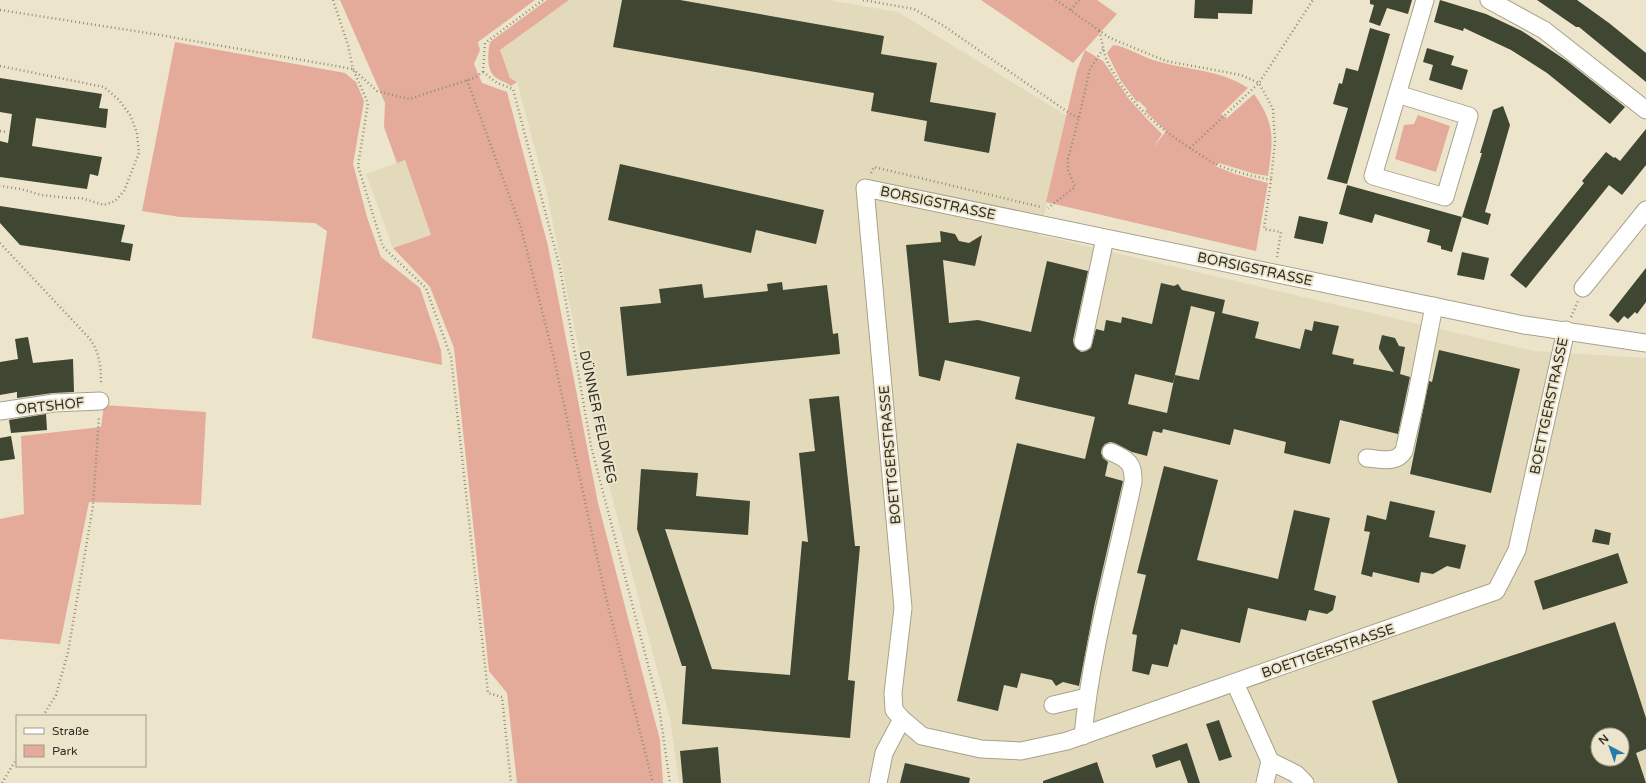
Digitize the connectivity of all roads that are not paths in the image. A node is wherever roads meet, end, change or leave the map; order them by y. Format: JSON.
{"nodes":[{"id":1,"x":1425,"y":0,"type":"edge"},
{"id":2,"x":1489,"y":0,"type":"edge"},
{"id":3,"x":1397,"y":94,"type":"junction"},
{"id":4,"x":1646,"y":110,"type":"edge"},
{"id":5,"x":865,"y":188,"type":"joint"},
{"id":6,"x":1646,"y":210,"type":"edge"},
{"id":7,"x":1105,"y":238,"type":"junction"},
{"id":8,"x":1584,"y":288,"type":"road end"},
{"id":9,"x":1434,"y":306,"type":"junction"},
{"id":10,"x":1566,"y":330,"type":"junction"},
{"id":11,"x":1083,"y":342,"type":"dead end"},
{"id":12,"x":1646,"y":343,"type":"edge"},
{"id":13,"x":100,"y":401,"type":"road end"},
{"id":14,"x":0,"y":411,"type":"edge"},
{"id":15,"x":1111,"y":452,"type":"dead end"},
{"id":16,"x":1367,"y":458,"type":"dead end"},
{"id":17,"x":1235,"y":683,"type":"junction"},
{"id":18,"x":1087,"y":697,"type":"junction"},
{"id":19,"x":1053,"y":705,"type":"dead end"},
{"id":20,"x":902,"y":719,"type":"junction"},
{"id":21,"x":1083,"y":736,"type":"junction"},
{"id":22,"x":1270,"y":761,"type":"junction"},
{"id":23,"x":878,"y":783,"type":"edge"},
{"id":24,"x":1264,"y":783,"type":"edge"},
{"id":25,"x":1305,"y":783,"type":"edge"}],
"edges":[{"from":1,"to":3,"type":"street"},
{"from":2,"to":4,"type":"street"},
{"from":3,"to":3,"type":"street"},
{"from":5,"to":7,"type":"street","name":"BORSIGSTRASSE"},
{"from":5,"to":20,"type":"street","name":"BOETTGERSTRASSE"},
{"from":6,"to":8,"type":"street"},
{"from":7,"to":9,"type":"street","name":"BORSIGSTRASSE"},
{"from":7,"to":11,"type":"street"},
{"from":9,"to":10,"type":"street","name":"BORSIGSTRASSE"},
{"from":9,"to":16,"type":"street"},
{"from":10,"to":12,"type":"street","name":"BORSIGSTRASSE"},
{"from":10,"to":17,"type":"street","name":"BOETTGERSTRASSE"},
{"from":13,"to":14,"type":"street","name":"ORTSHOF"},
{"from":15,"to":18,"type":"street"},
{"from":17,"to":21,"type":"street","name":"BOETTGERSTRASSE"},
{"from":17,"to":22,"type":"street"},
{"from":18,"to":19,"type":"street"},
{"from":18,"to":21,"type":"street"},
{"from":20,"to":21,"type":"street","name":"BOETTGERSTRASSE"},
{"from":20,"to":23,"type":"street"},
{"from":22,"to":24,"type":"street"},
{"from":22,"to":25,"type":"street"}]}
